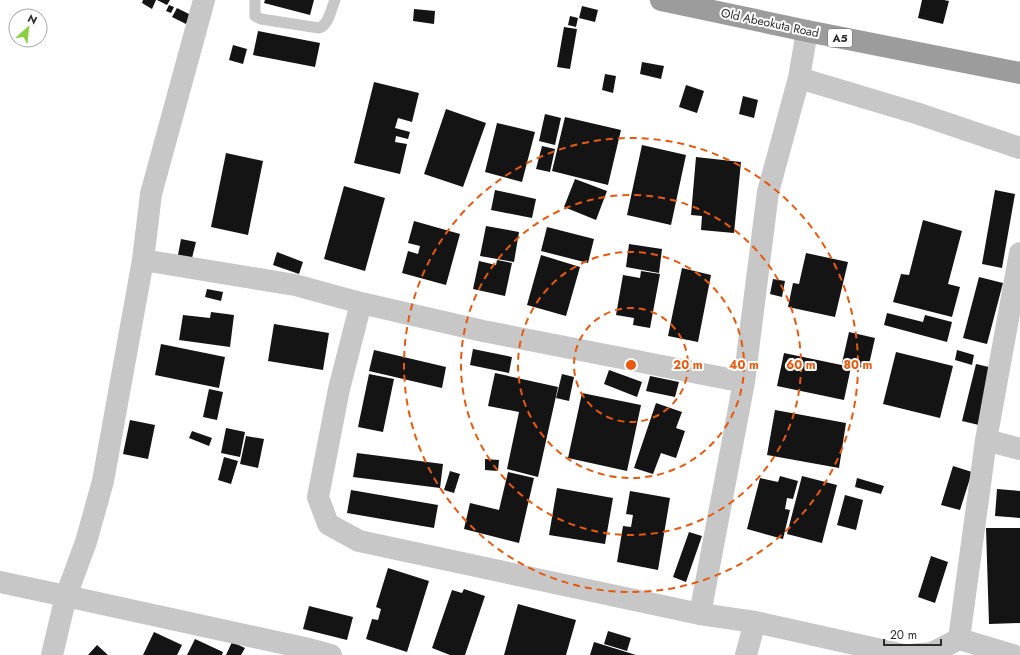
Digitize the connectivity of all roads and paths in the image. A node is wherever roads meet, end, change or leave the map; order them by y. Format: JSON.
{"nodes":[{"id":1,"x":204,"y":0,"type":"edge"},
{"id":2,"x":255,"y":0,"type":"edge"},
{"id":3,"x":335,"y":0,"type":"edge"},
{"id":4,"x":669,"y":1,"type":"edge"},
{"id":5,"x":807,"y":31,"type":"junction"},
{"id":6,"x":1020,"y":73,"type":"edge"},
{"id":7,"x":799,"y":78,"type":"junction"},
{"id":8,"x":1020,"y":148,"type":"edge"},
{"id":9,"x":1020,"y":253,"type":"edge"},
{"id":10,"x":143,"y":260,"type":"junction"},
{"id":11,"x":361,"y":302,"type":"junction"},
{"id":12,"x":744,"y":382,"type":"junction"},
{"id":13,"x":986,"y":440,"type":"junction"},
{"id":14,"x":1020,"y":448,"type":"edge"},
{"id":15,"x":0,"y":582,"type":"edge"},
{"id":16,"x":66,"y":596,"type":"junction"},
{"id":17,"x":700,"y":614,"type":"junction"},
{"id":18,"x":755,"y":622,"type":"junction"},
{"id":19,"x":959,"y":639,"type":"junction"},
{"id":20,"x":52,"y":655,"type":"edge"},
{"id":21,"x":331,"y":655,"type":"edge"},
{"id":22,"x":746,"y":655,"type":"edge"},
{"id":23,"x":904,"y":655,"type":"edge"},
{"id":24,"x":910,"y":655,"type":"edge"},
{"id":25,"x":1013,"y":655,"type":"edge"}],
"edges":[{"from":1,"to":10,"type":"street"},
{"from":2,"to":3,"type":"lane"},
{"from":4,"to":5,"type":"highway","name":"Old Abeokuta Road","number":"A5"},
{"from":5,"to":6,"type":"highway","name":"Old Abeokuta Road","number":"A5"},
{"from":5,"to":7,"type":"street"},
{"from":7,"to":8,"type":"street"},
{"from":7,"to":12,"type":"street"},
{"from":9,"to":13,"type":"street"},
{"from":10,"to":11,"type":"street"},
{"from":10,"to":16,"type":"street"},
{"from":11,"to":12,"type":"street"},
{"from":11,"to":17,"type":"street"},
{"from":12,"to":17,"type":"street"},
{"from":13,"to":14,"type":"street"},
{"from":13,"to":19,"type":"street"},
{"from":15,"to":16,"type":"street"},
{"from":16,"to":20,"type":"street"},
{"from":16,"to":21,"type":"street"},
{"from":17,"to":18,"type":"street"},
{"from":18,"to":22,"type":"street"},
{"from":18,"to":23,"type":"street"},
{"from":19,"to":24,"type":"street"},
{"from":19,"to":25,"type":"street"}]}
